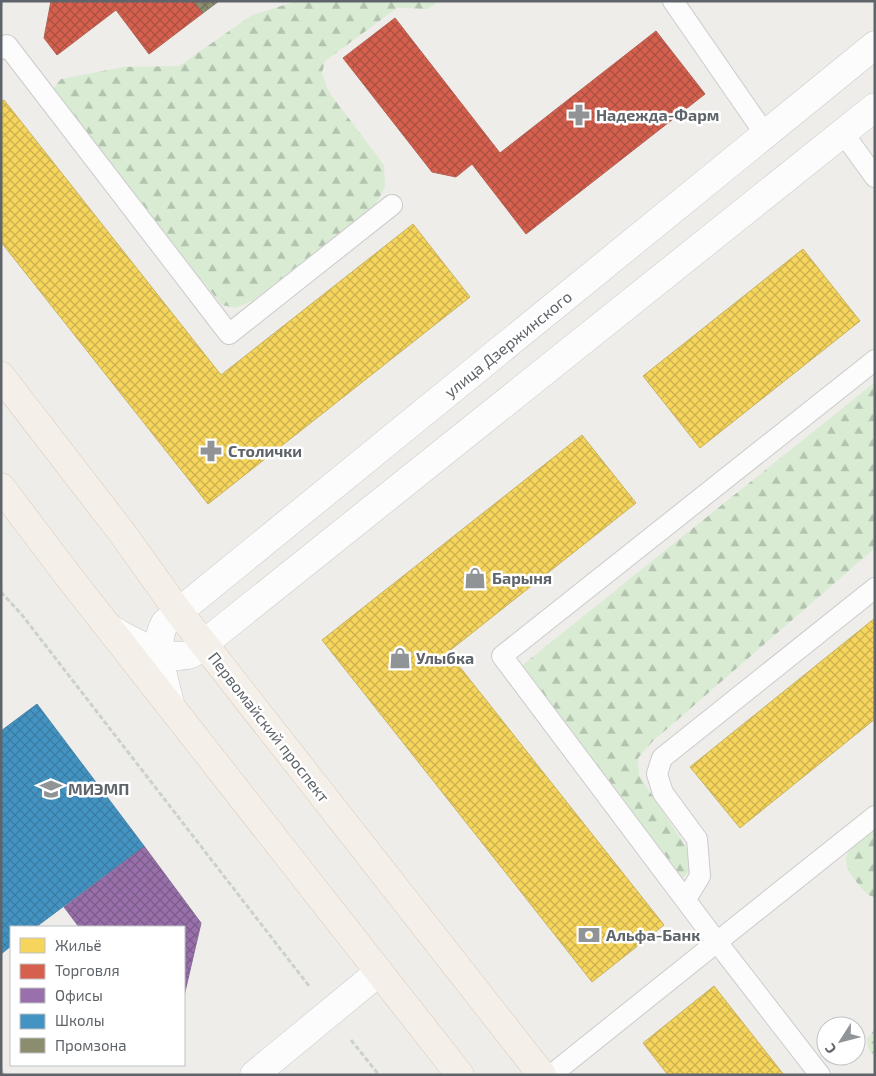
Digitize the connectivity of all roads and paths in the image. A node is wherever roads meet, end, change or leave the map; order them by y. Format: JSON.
{"nodes":[{"id":1,"x":673,"y":1,"type":"edge"},
{"id":2,"x":3,"y":44,"type":"edge"},
{"id":3,"x":875,"y":45,"type":"edge"},
{"id":4,"x":875,"y":107,"type":"edge"},
{"id":5,"x":843,"y":133,"type":"junction"},
{"id":6,"x":765,"y":134,"type":"junction"},
{"id":7,"x":875,"y":177,"type":"edge"},
{"id":8,"x":392,"y":205,"type":"dead end"},
{"id":9,"x":875,"y":360,"type":"edge"},
{"id":10,"x":1,"y":376,"type":"edge"},
{"id":11,"x":1,"y":487,"type":"edge"},
{"id":12,"x":875,"y":588,"type":"edge"},
{"id":13,"x":1,"y":592,"type":"edge"},
{"id":14,"x":178,"y":612,"type":"junction"},
{"id":15,"x":110,"y":629,"type":"junction"},
{"id":16,"x":204,"y":645,"type":"junction"},
{"id":17,"x":160,"y":652,"type":"junction"},
{"id":18,"x":170,"y":703,"type":"junction"},
{"id":19,"x":875,"y":816,"type":"edge"},
{"id":20,"x":686,"y":899,"type":"junction"},
{"id":21,"x":716,"y":942,"type":"junction"},
{"id":22,"x":379,"y":972,"type":"junction"},
{"id":23,"x":330,"y":1014,"type":"junction"},
{"id":24,"x":1,"y":1071,"type":"edge"},
{"id":25,"x":4,"y":1075,"type":"edge"},
{"id":26,"x":254,"y":1075,"type":"edge"},
{"id":27,"x":379,"y":1075,"type":"edge"},
{"id":28,"x":460,"y":1075,"type":"edge"},
{"id":29,"x":542,"y":1075,"type":"edge"},
{"id":30,"x":551,"y":1075,"type":"edge"},
{"id":31,"x":820,"y":1075,"type":"edge"}],
"edges":[{"from":1,"to":6,"type":"lane"},
{"from":2,"to":8,"type":"lane"},
{"from":3,"to":6,"type":"main road","name":"улица Дзержинского"},
{"from":4,"to":5,"type":"main road"},
{"from":5,"to":7,"type":"lane"},
{"from":5,"to":16,"type":"main road"},
{"from":6,"to":14,"type":"main road","name":"улица Дзержинского"},
{"from":9,"to":20,"type":"lane"},
{"from":10,"to":14,"type":"main road","name":"Первомайский проспект"},
{"from":11,"to":15,"type":"main road"},
{"from":12,"to":20,"type":"lane"},
{"from":13,"to":23,"type":"path"},
{"from":14,"to":16,"type":"main road","name":"Первомайский проспект"},
{"from":14,"to":17,"type":"main road","name":"улица Дзержинского"},
{"from":15,"to":17,"type":"main road"},
{"from":15,"to":18,"type":"main road"},
{"from":16,"to":17,"type":"main road"},
{"from":16,"to":29,"type":"main road","name":"Первомайский проспект"},
{"from":17,"to":18,"type":"main road","name":"улица Дзержинского"},
{"from":18,"to":22,"type":"main road"},
{"from":19,"to":21,"type":"lane"},
{"from":20,"to":21,"type":"lane"},
{"from":21,"to":30,"type":"lane"},
{"from":21,"to":31,"type":"lane"},
{"from":22,"to":23,"type":"main road"},
{"from":22,"to":28,"type":"main road"},
{"from":23,"to":26,"type":"main road"},
{"from":23,"to":27,"type":"path"},
{"from":24,"to":25,"type":"path"}]}
